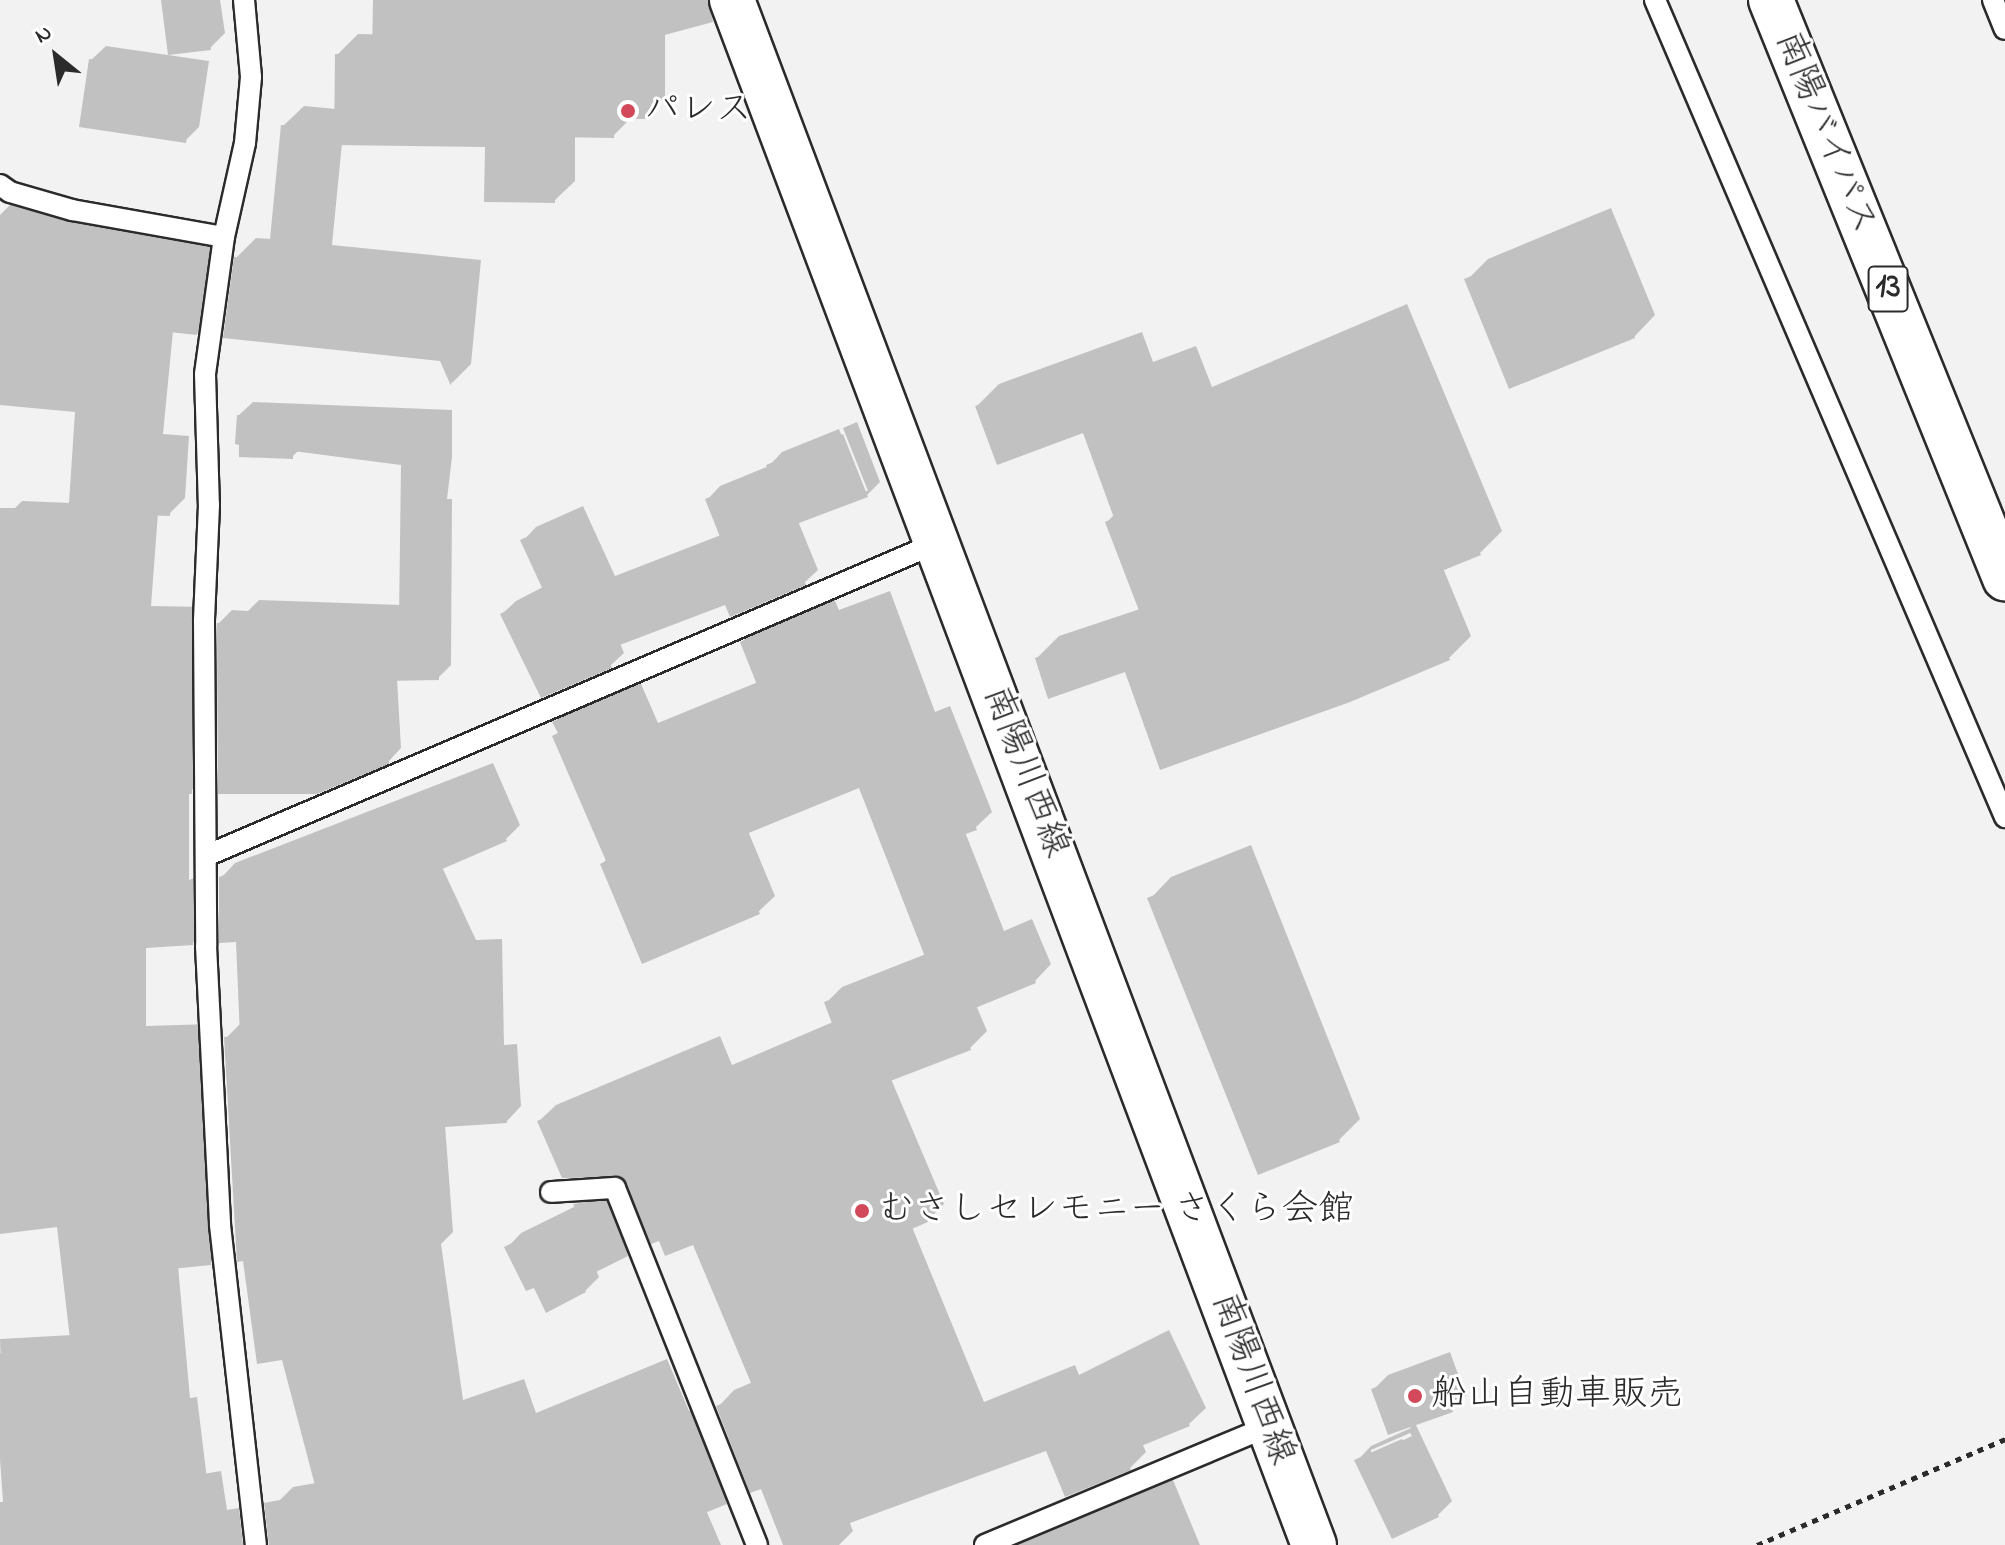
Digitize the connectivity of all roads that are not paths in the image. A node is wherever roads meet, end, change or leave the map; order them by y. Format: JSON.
{"nodes":[{"id":1,"x":244,"y":0,"type":"edge"},
{"id":2,"x":732,"y":0,"type":"edge"},
{"id":3,"x":1655,"y":0,"type":"edge"},
{"id":4,"x":1771,"y":0,"type":"edge"},
{"id":5,"x":1993,"y":0,"type":"edge"},
{"id":6,"x":2005,"y":29,"type":"edge"},
{"id":7,"x":0,"y":185,"type":"edge"},
{"id":8,"x":224,"y":237,"type":"junction"},
{"id":9,"x":939,"y":542,"type":"junction"},
{"id":10,"x":2005,"y":578,"type":"edge"},
{"id":11,"x":2005,"y":817,"type":"edge"},
{"id":12,"x":208,"y":855,"type":"junction"},
{"id":13,"x":551,"y":1192,"type":"dead end"},
{"id":14,"x":1269,"y":1426,"type":"junction"},
{"id":15,"x":256,"y":1545,"type":"edge"},
{"id":16,"x":757,"y":1545,"type":"edge"},
{"id":17,"x":985,"y":1545,"type":"edge"},
{"id":18,"x":1314,"y":1545,"type":"edge"}],
"edges":[{"from":1,"to":8,"type":"lane"},
{"from":2,"to":9,"type":"main road","name":"南陽川西線"},
{"from":3,"to":11,"type":"lane"},
{"from":4,"to":10,"type":"main road","name":"南陽バイパス","number":"13"},
{"from":5,"to":6,"type":"lane"},
{"from":7,"to":8,"type":"lane"},
{"from":8,"to":12,"type":"lane"},
{"from":9,"to":12,"type":"lane"},
{"from":9,"to":14,"type":"main road","name":"南陽川西線"},
{"from":12,"to":15,"type":"lane"},
{"from":13,"to":16,"type":"lane"},
{"from":14,"to":17,"type":"lane"},
{"from":14,"to":18,"type":"main road","name":"南陽川西線"}]}
